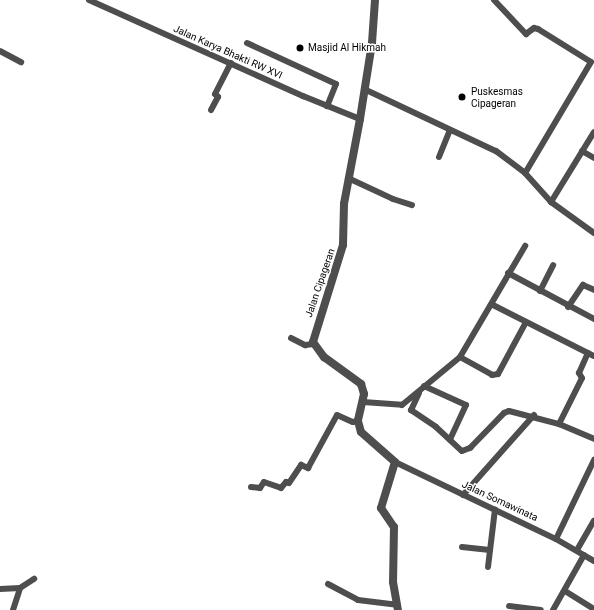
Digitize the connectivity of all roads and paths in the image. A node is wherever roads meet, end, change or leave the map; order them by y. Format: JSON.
{"nodes":[{"id":1,"x":89,"y":0,"type":"edge"},
{"id":2,"x":375,"y":0,"type":"edge"},
{"id":3,"x":494,"y":0,"type":"edge"},
{"id":4,"x":247,"y":43,"type":"dead end"},
{"id":5,"x":0,"y":51,"type":"edge"},
{"id":6,"x":21,"y":62,"type":"dead end"},
{"id":7,"x":231,"y":63,"type":"junction"},
{"id":8,"x":364,"y":89,"type":"junction"},
{"id":9,"x":327,"y":106,"type":"junction"},
{"id":10,"x":211,"y":110,"type":"dead end"},
{"id":11,"x":360,"y":119,"type":"junction"},
{"id":12,"x":450,"y":130,"type":"junction"},
{"id":13,"x":594,"y":132,"type":"edge"},
{"id":14,"x":582,"y":151,"type":"junction"},
{"id":15,"x":439,"y":157,"type":"dead end"},
{"id":16,"x":594,"y":158,"type":"edge"},
{"id":17,"x":525,"y":173,"type":"junction"},
{"id":18,"x":348,"y":178,"type":"junction"},
{"id":19,"x":551,"y":202,"type":"junction"},
{"id":20,"x":412,"y":205,"type":"dead end"},
{"id":21,"x":594,"y":233,"type":"edge"},
{"id":22,"x":525,"y":246,"type":"dead end"},
{"id":23,"x":553,"y":266,"type":"dead end"},
{"id":24,"x":508,"y":273,"type":"junction"},
{"id":25,"x":594,"y":290,"type":"edge"},
{"id":26,"x":540,"y":291,"type":"junction"},
{"id":27,"x":493,"y":304,"type":"junction"},
{"id":28,"x":568,"y":307,"type":"junction"},
{"id":29,"x":594,"y":320,"type":"edge"},
{"id":30,"x":526,"y":322,"type":"junction"},
{"id":31,"x":291,"y":338,"type":"dead end"},
{"id":32,"x":314,"y":344,"type":"junction"},
{"id":33,"x":588,"y":353,"type":"junction"},
{"id":34,"x":594,"y":356,"type":"edge"},
{"id":35,"x":460,"y":357,"type":"junction"},
{"id":36,"x":422,"y":388,"type":"junction"},
{"id":37,"x":363,"y":402,"type":"junction"},
{"id":38,"x":534,"y":415,"type":"junction"},
{"id":39,"x":358,"y":421,"type":"junction"},
{"id":40,"x":559,"y":424,"type":"junction"},
{"id":41,"x":594,"y":439,"type":"edge"},
{"id":42,"x":450,"y":440,"type":"junction"},
{"id":43,"x":594,"y":460,"type":"edge"},
{"id":44,"x":395,"y":462,"type":"junction"},
{"id":45,"x":251,"y":487,"type":"dead end"},
{"id":46,"x":463,"y":495,"type":"junction"},
{"id":47,"x":495,"y":509,"type":"junction"},
{"id":48,"x":594,"y":521,"type":"edge"},
{"id":49,"x":556,"y":539,"type":"junction"},
{"id":50,"x":462,"y":547,"type":"dead end"},
{"id":51,"x":490,"y":550,"type":"junction"},
{"id":52,"x":577,"y":550,"type":"junction"},
{"id":53,"x":584,"y":555,"type":"junction"},
{"id":54,"x":594,"y":561,"type":"edge"},
{"id":55,"x":488,"y":567,"type":"dead end"},
{"id":56,"x":34,"y":579,"type":"dead end"},
{"id":57,"x":328,"y":584,"type":"dead end"},
{"id":58,"x":20,"y":588,"type":"junction"},
{"id":59,"x":0,"y":589,"type":"edge"},
{"id":60,"x":565,"y":591,"type":"junction"},
{"id":61,"x":509,"y":606,"type":"dead end"},
{"id":62,"x":397,"y":608,"type":"edge"},
{"id":63,"x":594,"y":609,"type":"edge"},
{"id":64,"x":13,"y":610,"type":"edge"},
{"id":65,"x":541,"y":610,"type":"edge"},
{"id":66,"x":553,"y":610,"type":"edge"}],
"edges":[{"from":1,"to":7,"type":"street","name":"Jalan Karya Bhakti RW XVI"},
{"from":2,"to":8,"type":"street","name":"Jalan Cipageran"},
{"from":3,"to":17,"type":"street"},
{"from":4,"to":9,"type":"street"},
{"from":5,"to":6,"type":"street"},
{"from":7,"to":9,"type":"street","name":"Jalan Karya Bhakti RW XVI"},
{"from":7,"to":10,"type":"street"},
{"from":8,"to":11,"type":"street","name":"Jalan Cipageran"},
{"from":8,"to":12,"type":"street"},
{"from":9,"to":11,"type":"street","name":"Jalan Karya Bhakti RW XVI"},
{"from":11,"to":18,"type":"street","name":"Jalan Cipageran"},
{"from":12,"to":15,"type":"street"},
{"from":12,"to":17,"type":"street"},
{"from":13,"to":14,"type":"street"},
{"from":14,"to":16,"type":"street"},
{"from":14,"to":19,"type":"street"},
{"from":17,"to":19,"type":"street"},
{"from":18,"to":20,"type":"street"},
{"from":18,"to":32,"type":"street","name":"Jalan Cipageran"},
{"from":19,"to":21,"type":"street"},
{"from":22,"to":24,"type":"street"},
{"from":23,"to":26,"type":"street"},
{"from":24,"to":26,"type":"street"},
{"from":24,"to":27,"type":"street"},
{"from":25,"to":28,"type":"street"},
{"from":26,"to":28,"type":"street"},
{"from":27,"to":30,"type":"street"},
{"from":27,"to":35,"type":"street"},
{"from":28,"to":29,"type":"street"},
{"from":30,"to":33,"type":"street"},
{"from":30,"to":35,"type":"street"},
{"from":31,"to":32,"type":"street"},
{"from":32,"to":37,"type":"street"},
{"from":33,"to":34,"type":"street"},
{"from":33,"to":40,"type":"street"},
{"from":35,"to":36,"type":"street"},
{"from":36,"to":37,"type":"street"},
{"from":36,"to":42,"type":"street"},
{"from":36,"to":42,"type":"street"},
{"from":37,"to":39,"type":"street"},
{"from":38,"to":40,"type":"street"},
{"from":38,"to":42,"type":"street"},
{"from":38,"to":46,"type":"street"},
{"from":39,"to":44,"type":"street"},
{"from":39,"to":45,"type":"street"},
{"from":40,"to":41,"type":"street"},
{"from":43,"to":49,"type":"street"},
{"from":44,"to":46,"type":"street","name":"Jalan Somawinata"},
{"from":44,"to":62,"type":"street"},
{"from":46,"to":47,"type":"street","name":"Jalan Somawinata"},
{"from":47,"to":49,"type":"street","name":"Jalan Somawinata"},
{"from":47,"to":51,"type":"street"},
{"from":48,"to":52,"type":"street"},
{"from":49,"to":52,"type":"street","name":"Jalan Somawinata"},
{"from":50,"to":51,"type":"street"},
{"from":51,"to":55,"type":"street"},
{"from":52,"to":53,"type":"street","name":"Jalan Somawinata"},
{"from":53,"to":54,"type":"street","name":"Jalan Somawinata"},
{"from":53,"to":60,"type":"street"},
{"from":56,"to":58,"type":"street"},
{"from":57,"to":62,"type":"street"},
{"from":58,"to":59,"type":"street"},
{"from":58,"to":64,"type":"street"},
{"from":60,"to":63,"type":"street"},
{"from":60,"to":66,"type":"street"},
{"from":61,"to":65,"type":"street"}]}
